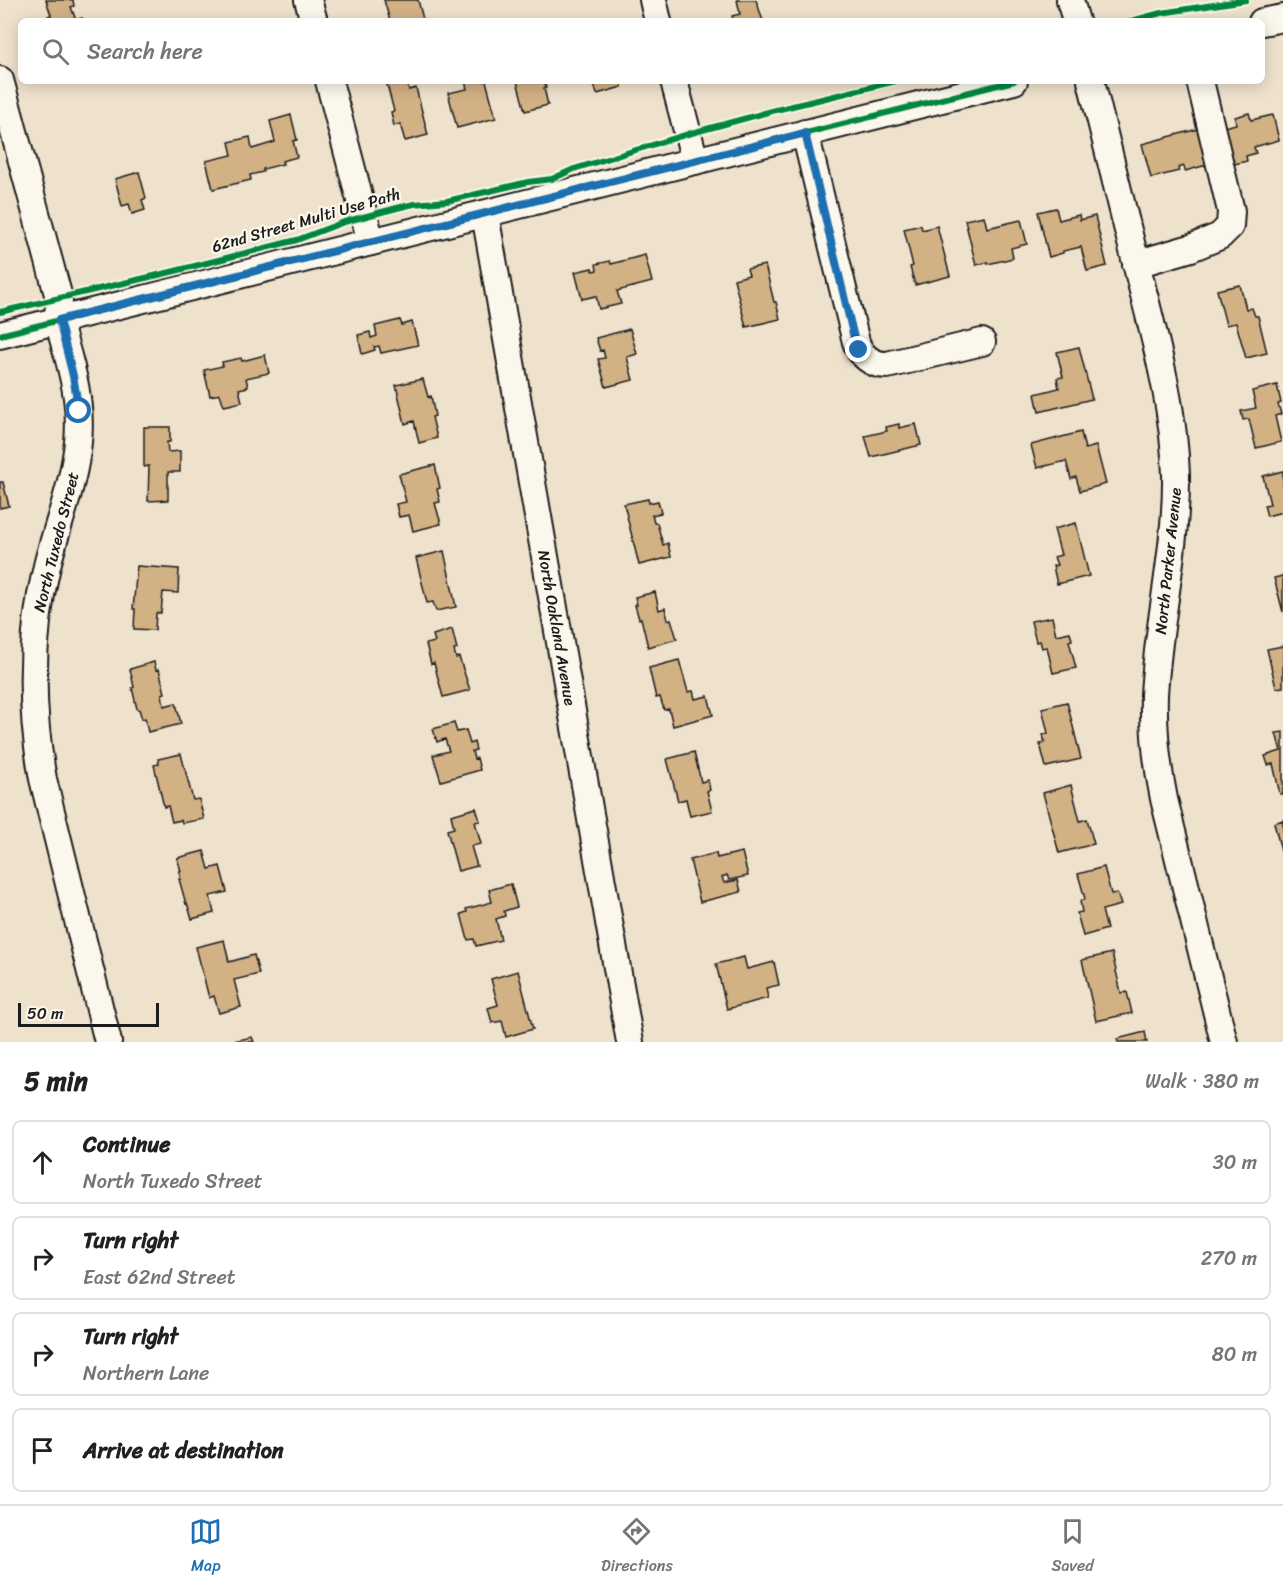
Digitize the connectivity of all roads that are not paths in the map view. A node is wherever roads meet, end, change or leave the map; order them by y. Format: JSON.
{"nodes":[{"id":1,"x":308,"y":0,"type":"edge"},
{"id":2,"x":653,"y":0,"type":"edge"},
{"id":3,"x":1070,"y":0,"type":"edge"},
{"id":4,"x":313,"y":18,"type":"edge"},
{"id":5,"x":657,"y":18,"type":"edge"},
{"id":6,"x":1075,"y":18,"type":"edge"},
{"id":7,"x":1283,"y":18,"type":"edge"},
{"id":8,"x":1265,"y":21,"type":"edge"},
{"id":9,"x":0,"y":80,"type":"edge"},
{"id":10,"x":331,"y":84,"type":"edge"},
{"id":11,"x":675,"y":84,"type":"edge"},
{"id":12,"x":1002,"y":84,"type":"edge"},
{"id":13,"x":1092,"y":84,"type":"edge"},
{"id":14,"x":1201,"y":84,"type":"edge"},
{"id":15,"x":805,"y":133,"type":"junction"},
{"id":16,"x":695,"y":161,"type":"junction"},
{"id":17,"x":485,"y":214,"type":"junction"},
{"id":18,"x":372,"y":242,"type":"junction"},
{"id":19,"x":1136,"y":264,"type":"junction"},
{"id":20,"x":59,"y":320,"type":"junction"},
{"id":21,"x":0,"y":334,"type":"edge"},
{"id":22,"x":982,"y":342,"type":"dead end"},
{"id":23,"x":108,"y":1042,"type":"edge"},
{"id":24,"x":630,"y":1042,"type":"edge"},
{"id":25,"x":1224,"y":1042,"type":"edge"}],
"edges":[{"from":1,"to":4,"type":"street"},
{"from":2,"to":5,"type":"street"},
{"from":3,"to":6,"type":"street"},
{"from":7,"to":8,"type":"street"},
{"from":9,"to":20,"type":"street","name":"North Tuxedo Street"},
{"from":10,"to":18,"type":"street"},
{"from":11,"to":16,"type":"street"},
{"from":12,"to":15,"type":"street"},
{"from":13,"to":19,"type":"street","name":"North Parker Avenue"},
{"from":14,"to":19,"type":"street"},
{"from":15,"to":16,"type":"street"},
{"from":15,"to":22,"type":"street"},
{"from":16,"to":17,"type":"street"},
{"from":17,"to":18,"type":"street"},
{"from":17,"to":24,"type":"street","name":"North Oakland Avenue"},
{"from":18,"to":20,"type":"street"},
{"from":19,"to":25,"type":"street","name":"North Parker Avenue"},
{"from":20,"to":21,"type":"street"},
{"from":20,"to":23,"type":"street","name":"North Tuxedo Street"}]}
